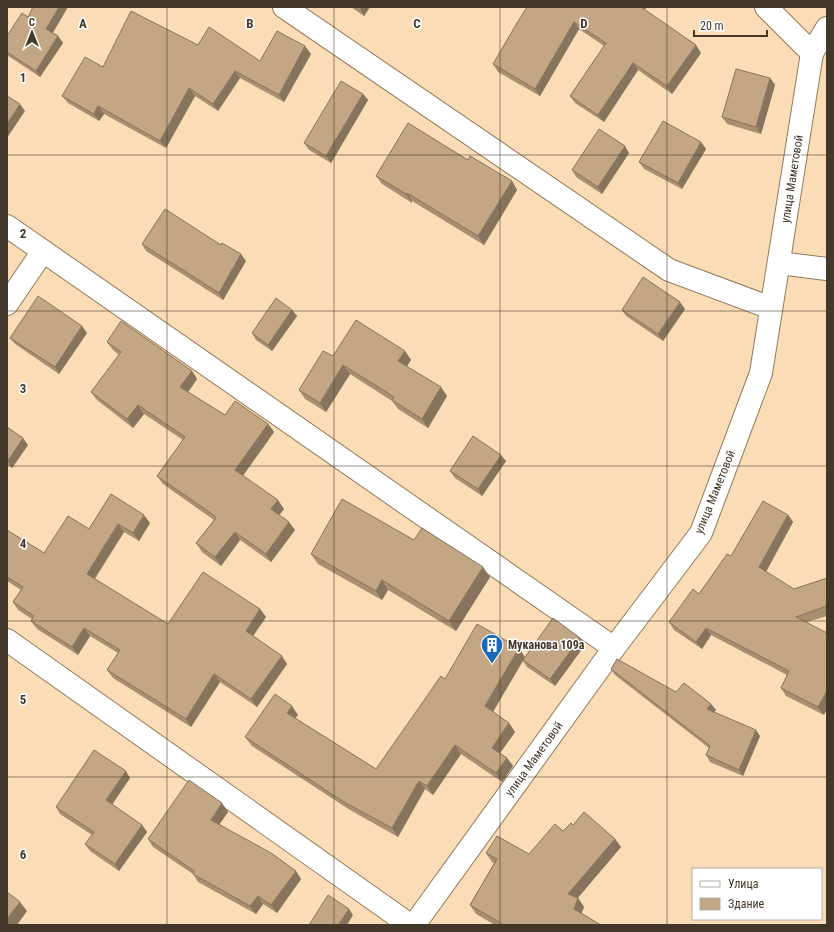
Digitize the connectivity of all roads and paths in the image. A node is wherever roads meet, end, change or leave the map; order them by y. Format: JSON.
{"nodes":[{"id":1,"x":284,"y":7,"type":"edge"},
{"id":2,"x":766,"y":7,"type":"edge"},
{"id":3,"x":827,"y":28,"type":"edge"},
{"id":4,"x":812,"y":53,"type":"junction"},
{"id":5,"x":7,"y":226,"type":"edge"},
{"id":6,"x":43,"y":251,"type":"junction"},
{"id":7,"x":779,"y":263,"type":"junction"},
{"id":8,"x":827,"y":269,"type":"edge"},
{"id":9,"x":7,"y":304,"type":"edge"},
{"id":10,"x":771,"y":308,"type":"junction"},
{"id":11,"x":7,"y":640,"type":"edge"},
{"id":12,"x":614,"y":648,"type":"junction"},
{"id":13,"x":410,"y":925,"type":"edge"},
{"id":14,"x":414,"y":925,"type":"edge"}],
"edges":[{"from":1,"to":10,"type":"street"},
{"from":2,"to":4,"type":"street"},
{"from":3,"to":4,"type":"street","name":"улица Маметовой"},
{"from":4,"to":7,"type":"street","name":"улица Маметовой"},
{"from":5,"to":6,"type":"street"},
{"from":6,"to":9,"type":"street"},
{"from":6,"to":12,"type":"street"},
{"from":7,"to":8,"type":"street"},
{"from":7,"to":10,"type":"street","name":"улица Маметовой"},
{"from":10,"to":12,"type":"street","name":"улица Маметовой"},
{"from":11,"to":13,"type":"street"},
{"from":12,"to":14,"type":"street","name":"улица Маметовой"}]}
